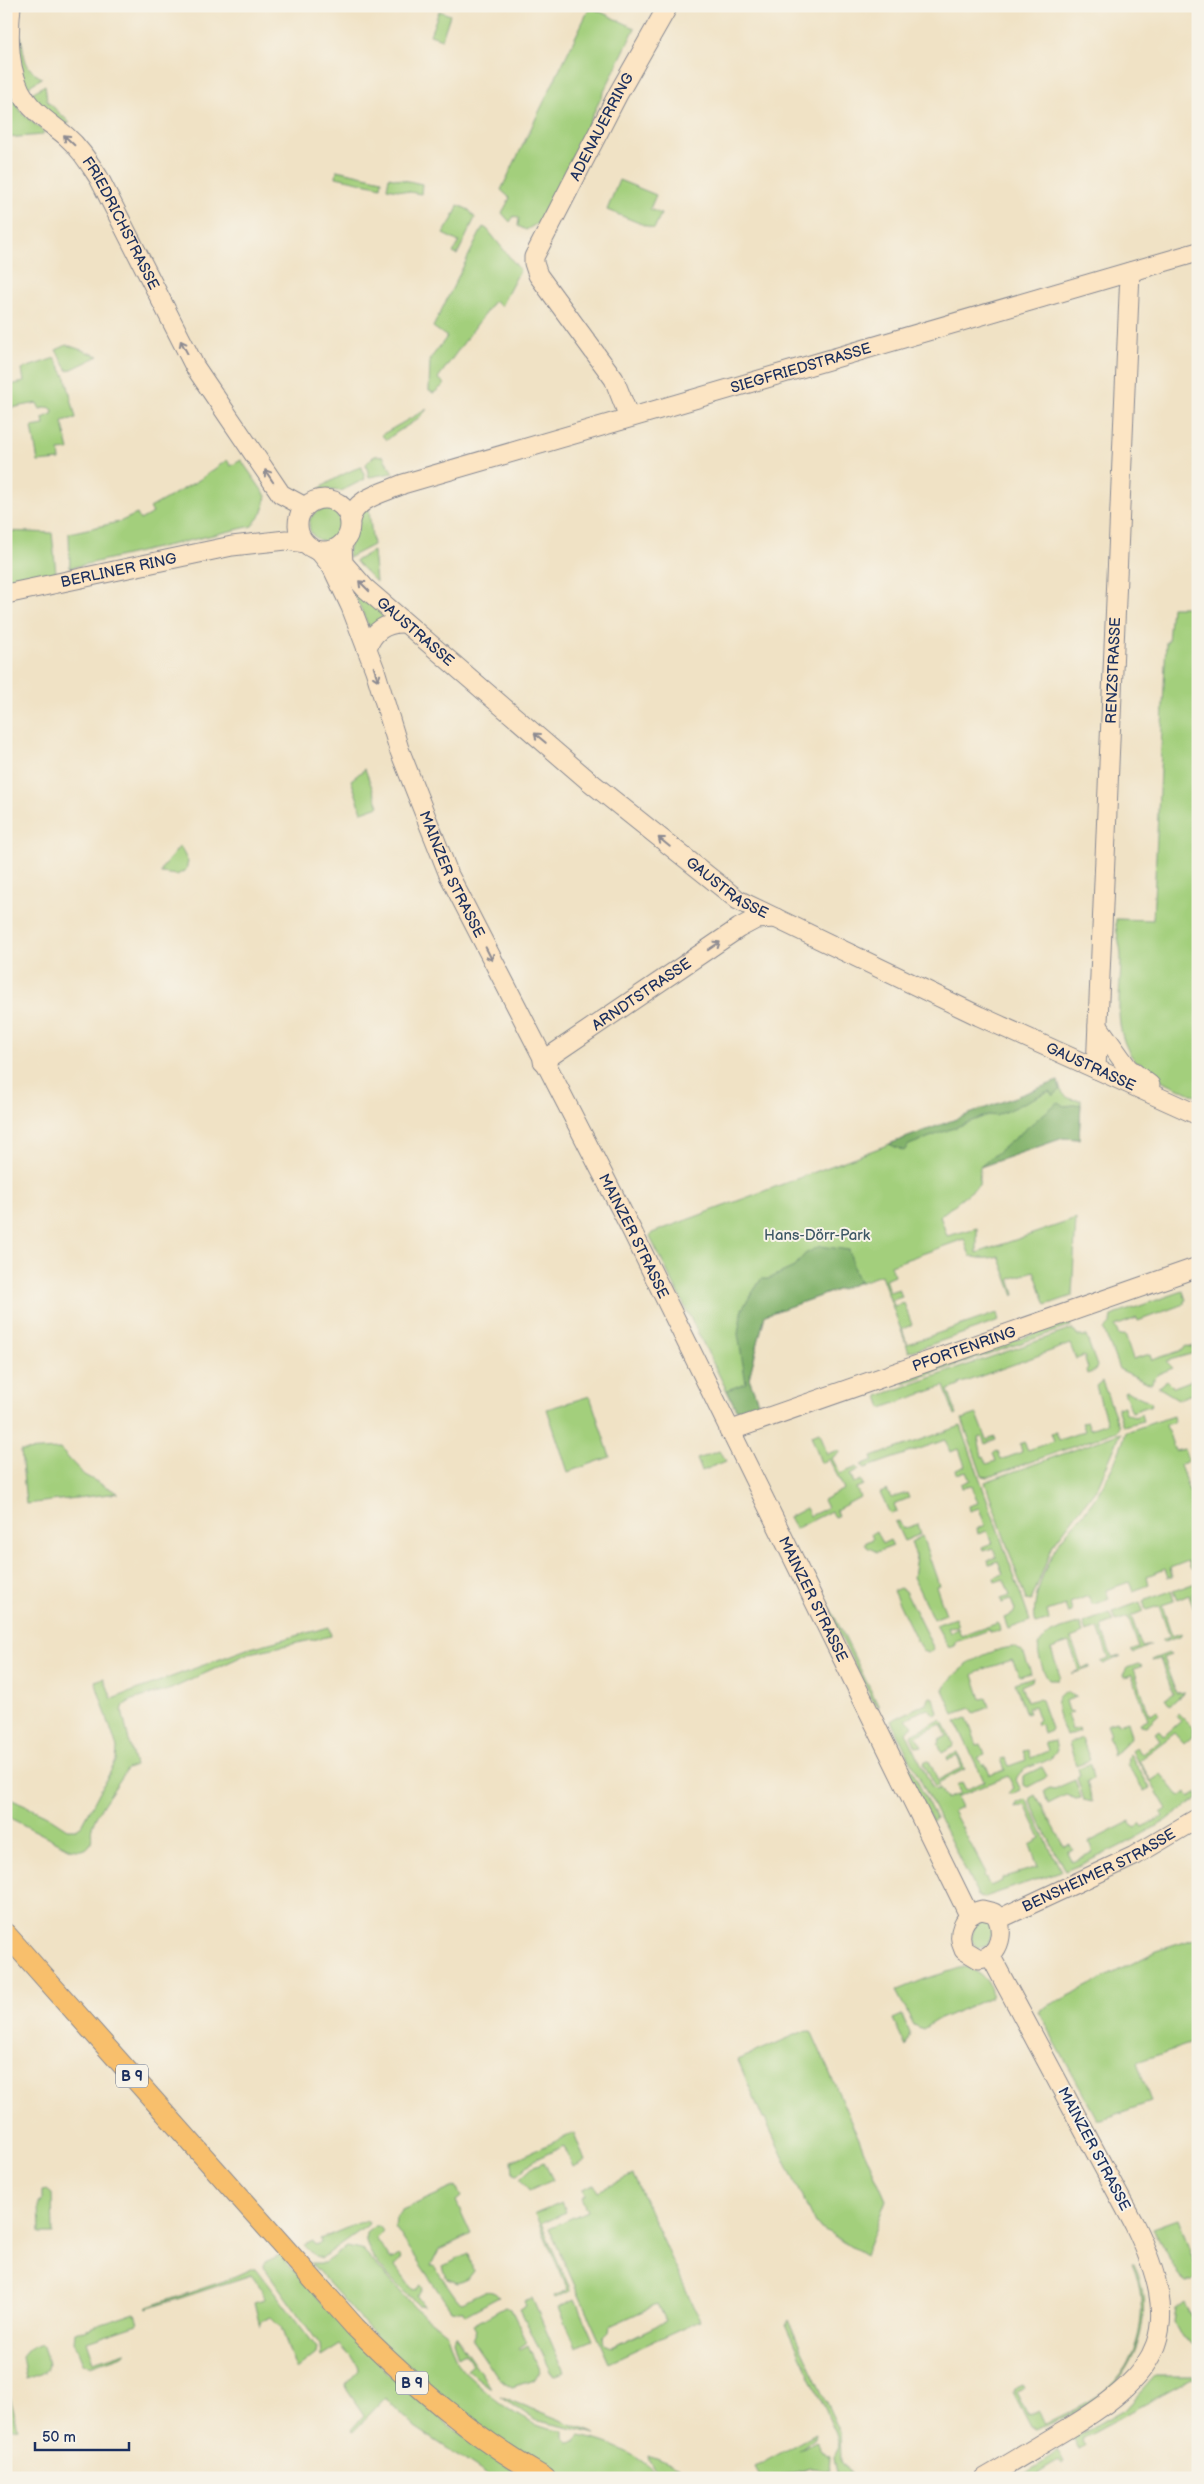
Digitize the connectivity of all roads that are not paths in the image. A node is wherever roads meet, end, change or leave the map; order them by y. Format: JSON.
{"nodes":[{"id":1,"x":11,"y":6,"type":"edge"},
{"id":2,"x":668,"y":6,"type":"edge"},
{"id":3,"x":1198,"y":252,"type":"edge"},
{"id":4,"x":1130,"y":272,"type":"junction"},
{"id":5,"x":629,"y":417,"type":"junction"},
{"id":6,"x":403,"y":484,"type":"junction"},
{"id":7,"x":333,"y":500,"type":"junction"},
{"id":8,"x":302,"y":515,"type":"junction"},
{"id":9,"x":350,"y":520,"type":"junction"},
{"id":10,"x":342,"y":544,"type":"junction"},
{"id":11,"x":232,"y":546,"type":"junction"},
{"id":12,"x":312,"y":547,"type":"junction"},
{"id":13,"x":6,"y":594,"type":"edge"},
{"id":14,"x":405,"y":624,"type":"junction"},
{"id":15,"x":367,"y":648,"type":"junction"},
{"id":16,"x":738,"y":900,"type":"junction"},
{"id":17,"x":777,"y":918,"type":"junction"},
{"id":18,"x":739,"y":928,"type":"junction"},
{"id":19,"x":1098,"y":1026,"type":"junction"},
{"id":20,"x":543,"y":1061,"type":"junction"},
{"id":21,"x":1096,"y":1069,"type":"junction"},
{"id":22,"x":1196,"y":1114,"type":"edge"},
{"id":23,"x":1198,"y":1267,"type":"edge"},
{"id":24,"x":729,"y":1430,"type":"junction"},
{"id":25,"x":1198,"y":1818,"type":"edge"},
{"id":26,"x":969,"y":1915,"type":"junction"},
{"id":27,"x":999,"y":1919,"type":"junction"},
{"id":28,"x":6,"y":1934,"type":"edge"},
{"id":29,"x":990,"y":1955,"type":"junction"},
{"id":30,"x":545,"y":2478,"type":"edge"},
{"id":31,"x":986,"y":2478,"type":"edge"}],
"edges":[{"from":8,"to":1,"type":"main road","name":"FRIEDRICHSTRASSE","one_way":true},
{"from":2,"to":5,"type":"main road","name":"ADENAUERRING"},
{"from":3,"to":4,"type":"main road","name":"SIEGFRIEDSTRASSE"},
{"from":4,"to":5,"type":"main road","name":"SIEGFRIEDSTRASSE"},
{"from":4,"to":19,"type":"main road","name":"RENZSTRASSE"},
{"from":5,"to":6,"type":"main road","name":"SIEGFRIEDSTRASSE"},
{"from":6,"to":7,"type":"main road","name":"SIEGFRIEDSTRASSE"},
{"from":6,"to":9,"type":"main road","name":"SIEGFRIEDSTRASSE"},
{"from":7,"to":8,"type":"main road"},
{"from":7,"to":9,"type":"main road"},
{"from":8,"to":11,"type":"main road","name":"BERLINER RING"},
{"from":8,"to":12,"type":"main road"},
{"from":9,"to":10,"type":"main road"},
{"from":10,"to":12,"type":"main road"},
{"from":14,"to":10,"type":"main road","name":"GAUSTRASSE","one_way":true},
{"from":11,"to":12,"type":"main road","name":"BERLINER RING"},
{"from":11,"to":13,"type":"main road","name":"BERLINER RING"},
{"from":12,"to":15,"type":"main road","name":"MAINZER STRASSE"},
{"from":14,"to":15,"type":"main road"},
{"from":16,"to":14,"type":"main road","name":"GAUSTRASSE","one_way":true},
{"from":15,"to":20,"type":"main road","name":"MAINZER STRASSE","one_way":true},
{"from":16,"to":17,"type":"main road","name":"GAUSTRASSE"},
{"from":16,"to":18,"type":"main road"},
{"from":17,"to":18,"type":"main road","name":"ARNDTSTRASSE"},
{"from":17,"to":21,"type":"main road","name":"GAUSTRASSE"},
{"from":20,"to":18,"type":"main road","name":"ARNDTSTRASSE","one_way":true},
{"from":19,"to":21,"type":"main road","name":"RENZSTRASSE"},
{"from":19,"to":22,"type":"main road"},
{"from":20,"to":24,"type":"main road","name":"MAINZER STRASSE"},
{"from":21,"to":22,"type":"main road","name":"GAUSTRASSE"},
{"from":23,"to":24,"type":"main road","name":"PFORTENRING"},
{"from":24,"to":26,"type":"main road","name":"MAINZER STRASSE"},
{"from":25,"to":27,"type":"main road","name":"BENSHEIMER STRASSE"},
{"from":26,"to":27,"type":"main road"},
{"from":26,"to":29,"type":"main road"},
{"from":27,"to":29,"type":"main road"},
{"from":28,"to":30,"type":"main road","number":"B 9"},
{"from":29,"to":31,"type":"main road","name":"MAINZER STRASSE"}]}
